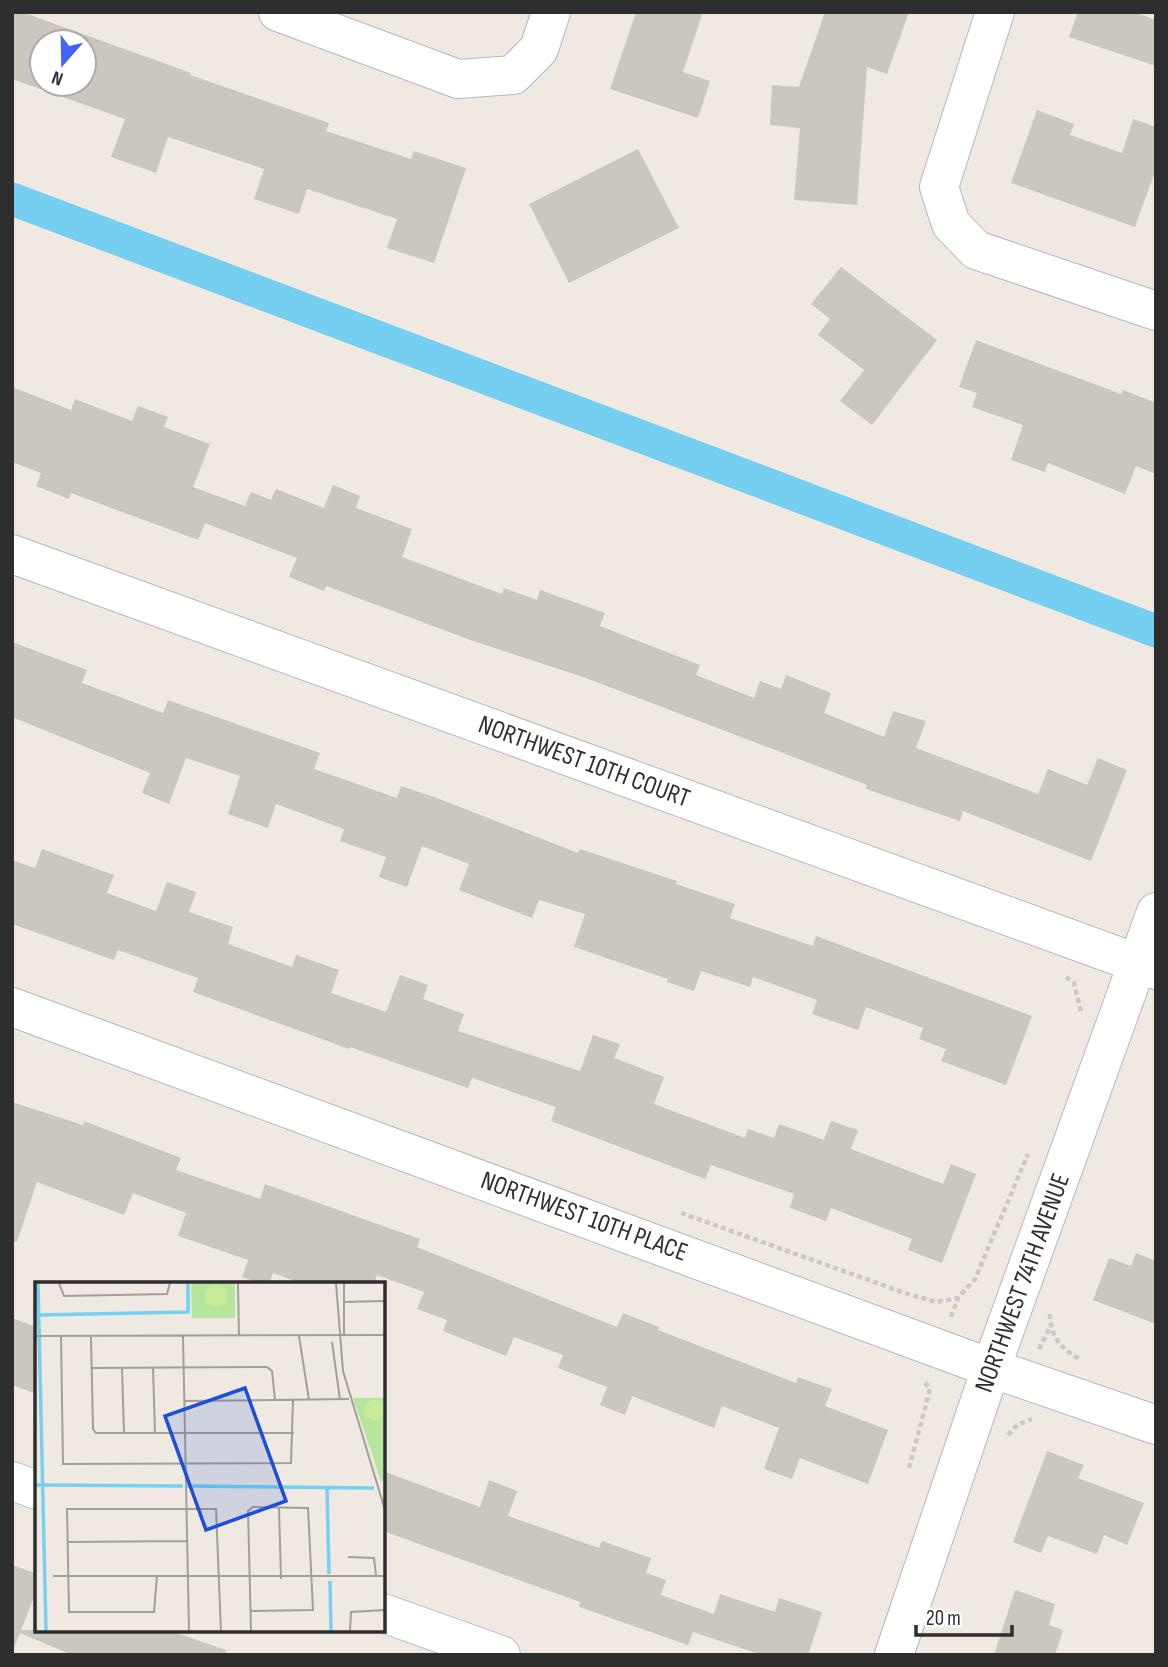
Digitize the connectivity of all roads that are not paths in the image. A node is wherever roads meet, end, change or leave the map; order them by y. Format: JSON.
{"nodes":[{"id":1,"x":278,"y":12,"type":"edge"},
{"id":2,"x":551,"y":12,"type":"edge"},
{"id":3,"x":995,"y":12,"type":"edge"},
{"id":4,"x":1156,"y":312,"type":"edge"},
{"id":5,"x":12,"y":554,"type":"edge"},
{"id":6,"x":1156,"y":912,"type":"edge"},
{"id":7,"x":1147,"y":967,"type":"edge"},
{"id":8,"x":12,"y":1007,"type":"edge"},
{"id":9,"x":991,"y":1368,"type":"junction"},
{"id":10,"x":1156,"y":1425,"type":"edge"},
{"id":11,"x":12,"y":1481,"type":"edge"},
{"id":12,"x":35,"y":1489,"type":"edge"},
{"id":13,"x":385,"y":1614,"type":"edge"},
{"id":14,"x":501,"y":1655,"type":"edge"},
{"id":15,"x":894,"y":1655,"type":"edge"}],
"edges":[{"from":1,"to":2,"type":"street"},
{"from":3,"to":4,"type":"street"},
{"from":5,"to":7,"type":"street","name":"NORTHWEST 10TH COURT"},
{"from":6,"to":7,"type":"street","name":"NORTHWEST 74TH AVENUE"},
{"from":7,"to":9,"type":"street","name":"NORTHWEST 74TH AVENUE"},
{"from":8,"to":9,"type":"street","name":"NORTHWEST 10TH PLACE"},
{"from":9,"to":10,"type":"street","name":"NORTHWEST 10TH PLACE"},
{"from":9,"to":15,"type":"street","name":"NORTHWEST 74TH AVENUE"},
{"from":11,"to":12,"type":"street"},
{"from":13,"to":14,"type":"street"}]}
